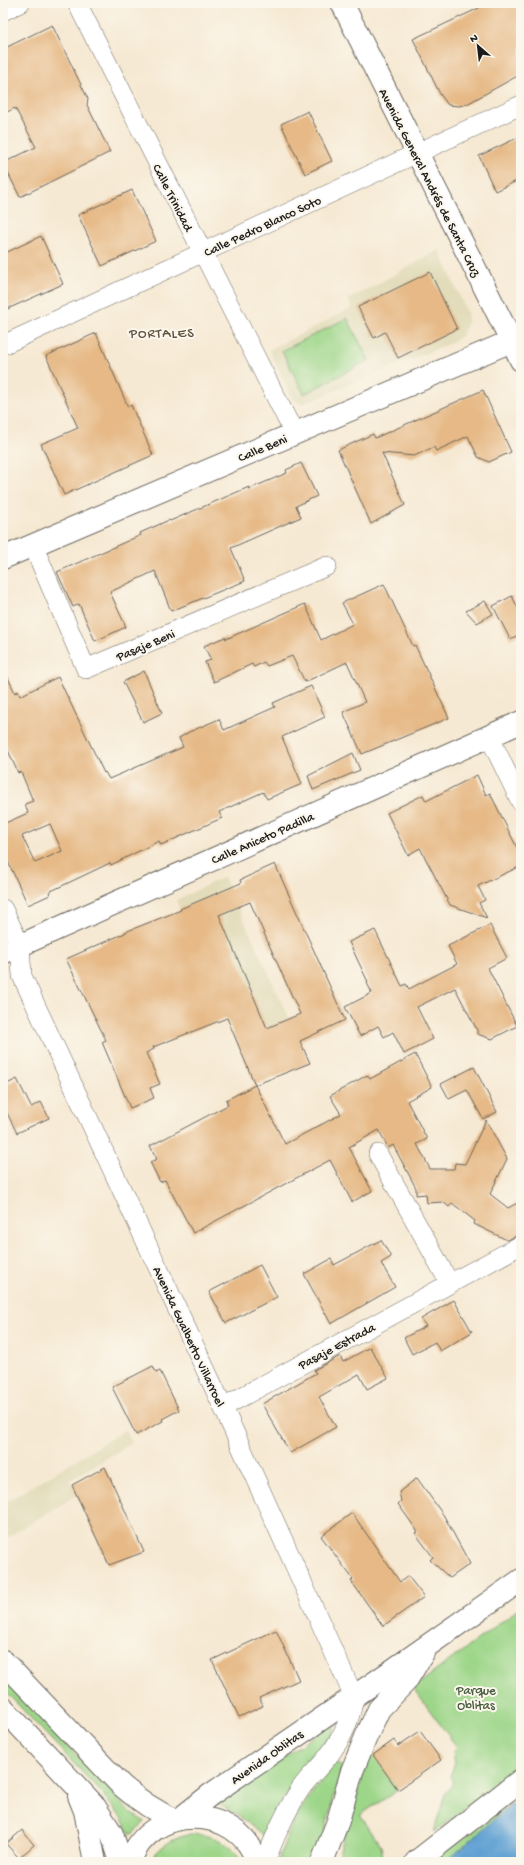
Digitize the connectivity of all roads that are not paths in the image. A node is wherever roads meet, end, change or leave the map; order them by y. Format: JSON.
{"nodes":[{"id":1,"x":20,"y":3,"type":"edge"},
{"id":2,"x":77,"y":3,"type":"edge"},
{"id":3,"x":342,"y":3,"type":"edge"},
{"id":4,"x":3,"y":11,"type":"edge"},
{"id":5,"x":521,"y":105,"type":"edge"},
{"id":6,"x":416,"y":154,"type":"junction"},
{"id":7,"x":202,"y":252,"type":"junction"},
{"id":8,"x":516,"y":339,"type":"edge"},
{"id":9,"x":3,"y":344,"type":"edge"},
{"id":10,"x":521,"y":360,"type":"edge"},
{"id":11,"x":294,"y":433,"type":"junction"},
{"id":12,"x":33,"y":545,"type":"junction"},
{"id":13,"x":3,"y":558,"type":"edge"},
{"id":14,"x":327,"y":566,"type":"dead end"},
{"id":15,"x":521,"y":722,"type":"edge"},
{"id":16,"x":489,"y":736,"type":"junction"},
{"id":17,"x":521,"y":802,"type":"edge"},
{"id":18,"x":3,"y":909,"type":"edge"},
{"id":19,"x":11,"y":949,"type":"edge"},
{"id":20,"x":3,"y":960,"type":"edge"},
{"id":21,"x":22,"y":976,"type":"junction"},
{"id":22,"x":378,"y":1154,"type":"dead end"},
{"id":23,"x":521,"y":1245,"type":"edge"},
{"id":24,"x":450,"y":1284,"type":"junction"},
{"id":25,"x":222,"y":1407,"type":"junction"},
{"id":26,"x":521,"y":1580,"type":"edge"},
{"id":27,"x":427,"y":1646,"type":"junction"},
{"id":28,"x":3,"y":1660,"type":"edge"},
{"id":29,"x":354,"y":1697,"type":"junction"},
{"id":30,"x":3,"y":1708,"type":"edge"},
{"id":31,"x":71,"y":1779,"type":"junction"},
{"id":32,"x":521,"y":1780,"type":"edge"},
{"id":33,"x":178,"y":1819,"type":"junction"},
{"id":34,"x":94,"y":1862,"type":"edge"},
{"id":35,"x":121,"y":1862,"type":"edge"},
{"id":36,"x":130,"y":1862,"type":"edge"},
{"id":37,"x":257,"y":1862,"type":"edge"},
{"id":38,"x":265,"y":1862,"type":"edge"},
{"id":39,"x":322,"y":1862,"type":"edge"},
{"id":40,"x":416,"y":1862,"type":"edge"}],
"edges":[{"from":1,"to":4,"type":"street"},
{"from":2,"to":7,"type":"street","name":"Calle Trinidad"},
{"from":3,"to":6,"type":"main road","name":"Avenida General Andrés de Santa Cruz"},
{"from":5,"to":6,"type":"street","name":"Calle Pedro Blanco Soto"},
{"from":6,"to":7,"type":"street","name":"Calle Pedro Blanco Soto"},
{"from":6,"to":8,"type":"main road","name":"Avenida General Andrés de Santa Cruz"},
{"from":7,"to":9,"type":"street","name":"Calle Pedro Blanco Soto"},
{"from":7,"to":11,"type":"street","name":"Calle Trinidad"},
{"from":8,"to":10,"type":"main road","name":"Avenida General Andrés de Santa Cruz"},
{"from":8,"to":11,"type":"main road","name":"Calle Beni"},
{"from":11,"to":12,"type":"main road","name":"Calle Beni"},
{"from":12,"to":13,"type":"main road","name":"Calle Beni"},
{"from":12,"to":14,"type":"street","name":"Pasaje Beni"},
{"from":15,"to":16,"type":"main road","name":"Calle Aniceto Padilla"},
{"from":16,"to":17,"type":"street"},
{"from":16,"to":19,"type":"main road","name":"Calle Aniceto Padilla"},
{"from":18,"to":19,"type":"street","name":"Avenida Gualberto Villarroel"},
{"from":19,"to":21,"type":"street","name":"Avenida Gualberto Villarroel"},
{"from":20,"to":21,"type":"street","name":"Avenida Gualberto Villarroel"},
{"from":21,"to":25,"type":"street","name":"Avenida Gualberto Villarroel"},
{"from":22,"to":24,"type":"street"},
{"from":23,"to":24,"type":"street","name":"Pasaje Estrada"},
{"from":24,"to":25,"type":"street","name":"Pasaje Estrada"},
{"from":25,"to":29,"type":"street","name":"Avenida Gualberto Villarroel"},
{"from":26,"to":27,"type":"main road","name":"Avenida Oblitas"},
{"from":27,"to":29,"type":"main road","name":"Avenida Oblitas"},
{"from":27,"to":39,"type":"main road"},
{"from":28,"to":33,"type":"main road"},
{"from":29,"to":33,"type":"main road","name":"Avenida Oblitas"},
{"from":29,"to":38,"type":"street"},
{"from":30,"to":31,"type":"main road"},
{"from":31,"to":34,"type":"main road"},
{"from":31,"to":35,"type":"main road"},
{"from":32,"to":40,"type":"main road"},
{"from":33,"to":36,"type":"main road"},
{"from":33,"to":37,"type":"main road"}]}
